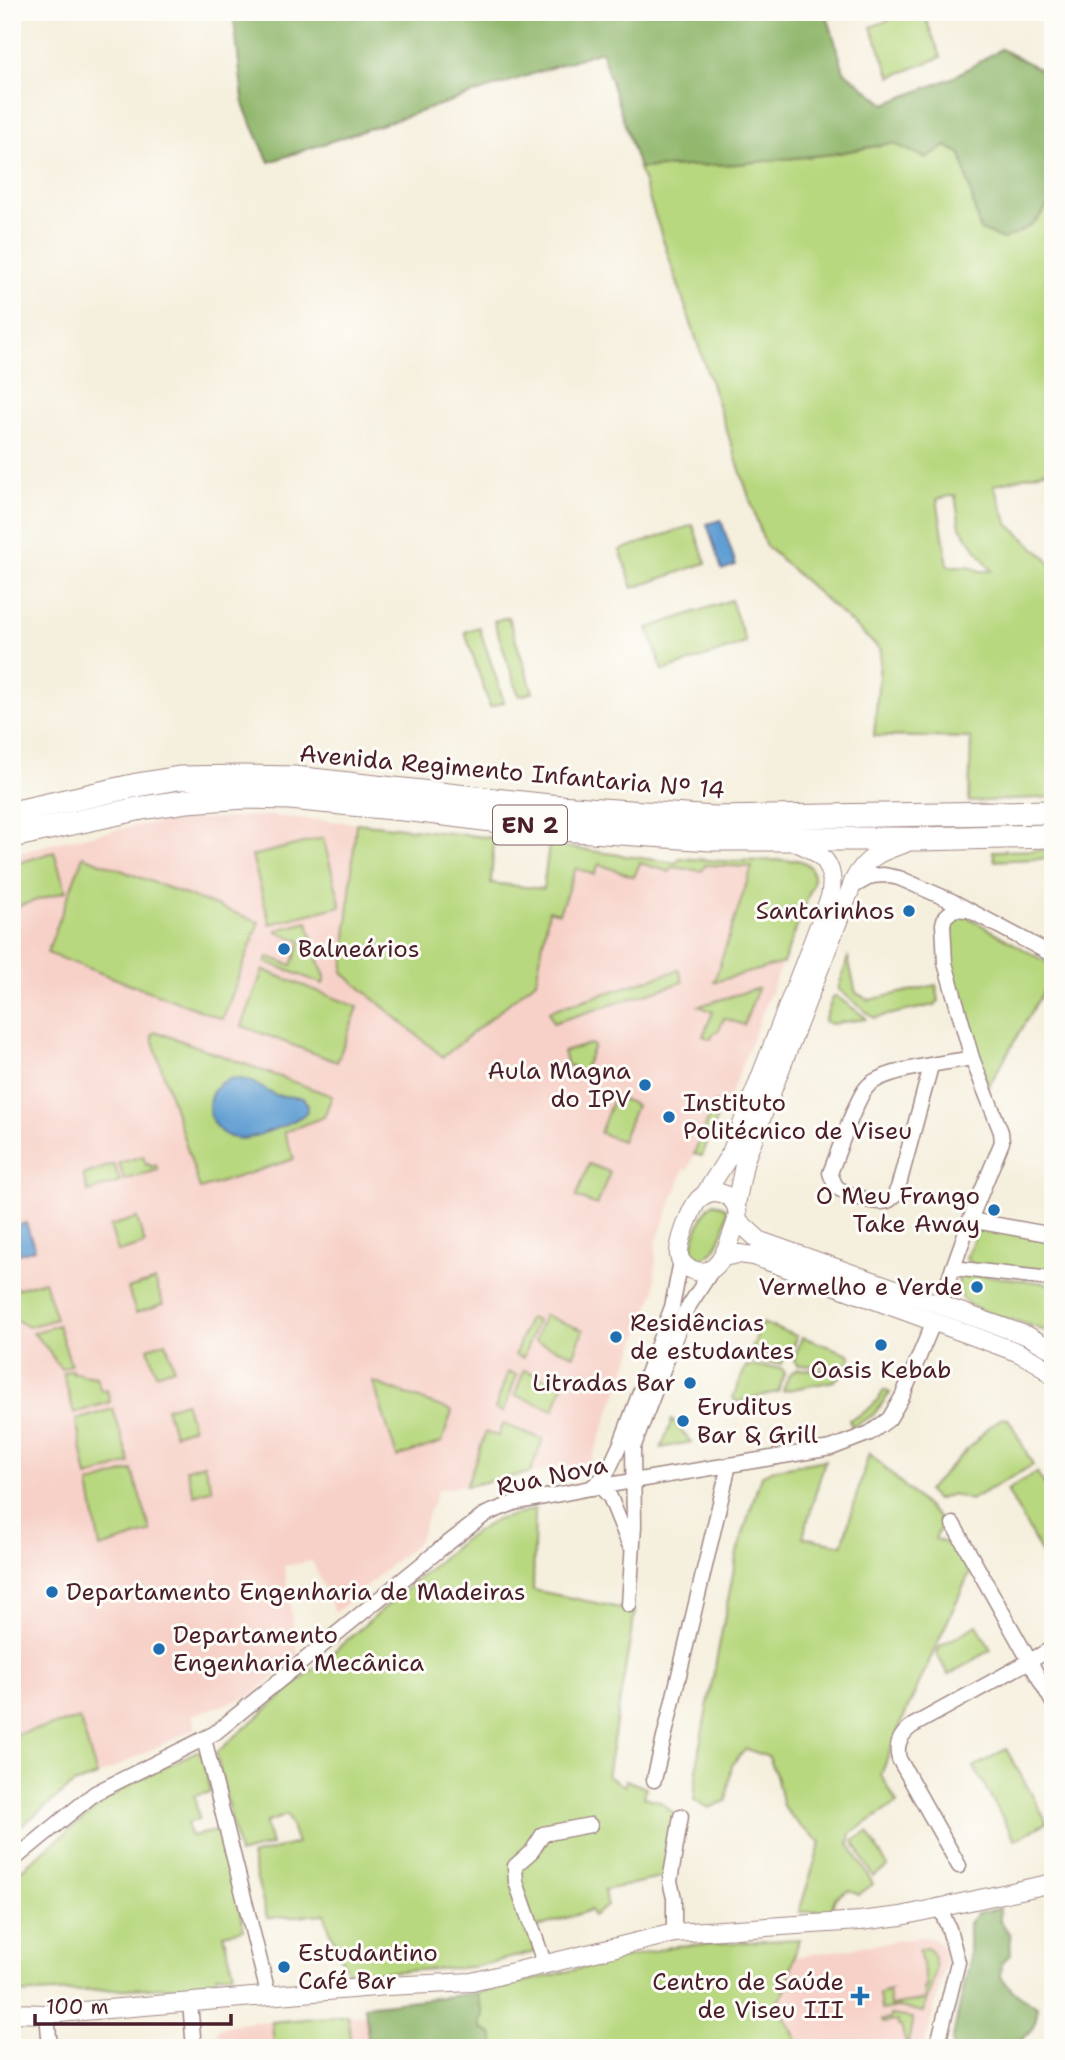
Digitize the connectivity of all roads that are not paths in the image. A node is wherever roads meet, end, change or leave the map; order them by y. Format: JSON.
{"nodes":[{"id":1,"x":1053,"y":812,"type":"edge"},
{"id":2,"x":12,"y":813,"type":"edge"},
{"id":3,"x":12,"y":836,"type":"edge"},
{"id":4,"x":1053,"y":836,"type":"edge"},
{"id":5,"x":918,"y":839,"type":"junction"},
{"id":6,"x":790,"y":840,"type":"junction"},
{"id":7,"x":850,"y":888,"type":"junction"},
{"id":8,"x":966,"y":910,"type":"junction"},
{"id":9,"x":1053,"y":955,"type":"edge"},
{"id":10,"x":972,"y":1058,"type":"junction"},
{"id":11,"x":931,"y":1066,"type":"junction"},
{"id":12,"x":705,"y":1194,"type":"junction"},
{"id":13,"x":736,"y":1212,"type":"junction"},
{"id":14,"x":970,"y":1220,"type":"junction"},
{"id":15,"x":1053,"y":1234,"type":"edge"},
{"id":16,"x":681,"y":1261,"type":"junction"},
{"id":17,"x":719,"y":1262,"type":"junction"},
{"id":18,"x":953,"y":1268,"type":"junction"},
{"id":19,"x":1051,"y":1279,"type":"edge"},
{"id":20,"x":937,"y":1313,"type":"junction"},
{"id":21,"x":1053,"y":1350,"type":"edge"},
{"id":22,"x":1053,"y":1376,"type":"edge"},
{"id":23,"x":729,"y":1465,"type":"junction"},
{"id":24,"x":633,"y":1482,"type":"junction"},
{"id":25,"x":596,"y":1488,"type":"junction"},
{"id":26,"x":953,"y":1524,"type":"dead end"},
{"id":27,"x":632,"y":1556,"type":"junction"},
{"id":28,"x":629,"y":1605,"type":"dead end"},
{"id":29,"x":1053,"y":1648,"type":"edge"},
{"id":30,"x":1029,"y":1661,"type":"junction"},
{"id":31,"x":1053,"y":1703,"type":"edge"},
{"id":32,"x":204,"y":1739,"type":"junction"},
{"id":33,"x":654,"y":1780,"type":"dead end"},
{"id":34,"x":681,"y":1816,"type":"dead end"},
{"id":35,"x":590,"y":1825,"type":"dead end"},
{"id":36,"x":12,"y":1861,"type":"edge"},
{"id":37,"x":958,"y":1866,"type":"dead end"},
{"id":38,"x":1053,"y":1883,"type":"edge"},
{"id":39,"x":939,"y":1906,"type":"junction"},
{"id":40,"x":674,"y":1933,"type":"junction"},
{"id":41,"x":545,"y":1965,"type":"junction"},
{"id":42,"x":269,"y":1997,"type":"junction"},
{"id":43,"x":190,"y":2003,"type":"junction"},
{"id":44,"x":12,"y":2013,"type":"edge"},
{"id":45,"x":47,"y":2014,"type":"junction"},
{"id":46,"x":50,"y":2048,"type":"edge"},
{"id":47,"x":194,"y":2048,"type":"edge"},
{"id":48,"x":937,"y":2048,"type":"edge"}],
"edges":[{"from":1,"to":2,"type":"main road","name":"Avenida Regimento Infantaria Nº 14","number":"EN 2"},
{"from":3,"to":6,"type":"main road","number":"EN 2"},
{"from":4,"to":5,"type":"main road","number":"EN 2"},
{"from":5,"to":6,"type":"main road","number":"EN 2"},
{"from":5,"to":7,"type":"street"},
{"from":6,"to":12,"type":"street"},
{"from":7,"to":8,"type":"street"},
{"from":7,"to":13,"type":"street"},
{"from":8,"to":9,"type":"street"},
{"from":8,"to":10,"type":"street","name":"Rua Nova"},
{"from":10,"to":11,"type":"street"},
{"from":10,"to":14,"type":"street","name":"Rua Nova"},
{"from":11,"to":11,"type":"street"},
{"from":12,"to":13,"type":"street"},
{"from":12,"to":16,"type":"street"},
{"from":13,"to":17,"type":"street"},
{"from":13,"to":20,"type":"street"},
{"from":14,"to":15,"type":"street"},
{"from":14,"to":18,"type":"street","name":"Rua Nova"},
{"from":16,"to":17,"type":"street"},
{"from":16,"to":25,"type":"street"},
{"from":17,"to":20,"type":"street"},
{"from":17,"to":24,"type":"street"},
{"from":18,"to":19,"type":"street"},
{"from":18,"to":20,"type":"street","name":"Rua Nova"},
{"from":20,"to":21,"type":"street"},
{"from":20,"to":22,"type":"street"},
{"from":20,"to":23,"type":"street","name":"Rua Nova"},
{"from":23,"to":24,"type":"street","name":"Rua Nova"},
{"from":23,"to":33,"type":"street"},
{"from":24,"to":25,"type":"street","name":"Rua Nova"},
{"from":24,"to":27,"type":"street"},
{"from":25,"to":27,"type":"street"},
{"from":25,"to":32,"type":"street","name":"Rua Nova"},
{"from":26,"to":30,"type":"street"},
{"from":27,"to":28,"type":"street"},
{"from":29,"to":30,"type":"street"},
{"from":30,"to":31,"type":"street"},
{"from":30,"to":37,"type":"street"},
{"from":32,"to":36,"type":"street","name":"Rua Nova"},
{"from":32,"to":42,"type":"street"},
{"from":34,"to":40,"type":"street"},
{"from":35,"to":41,"type":"street"},
{"from":38,"to":39,"type":"street"},
{"from":39,"to":40,"type":"street"},
{"from":39,"to":48,"type":"street"},
{"from":40,"to":41,"type":"street"},
{"from":41,"to":42,"type":"street"},
{"from":42,"to":43,"type":"street"},
{"from":43,"to":45,"type":"street"},
{"from":43,"to":47,"type":"street"},
{"from":44,"to":45,"type":"street"},
{"from":45,"to":46,"type":"street"}]}
